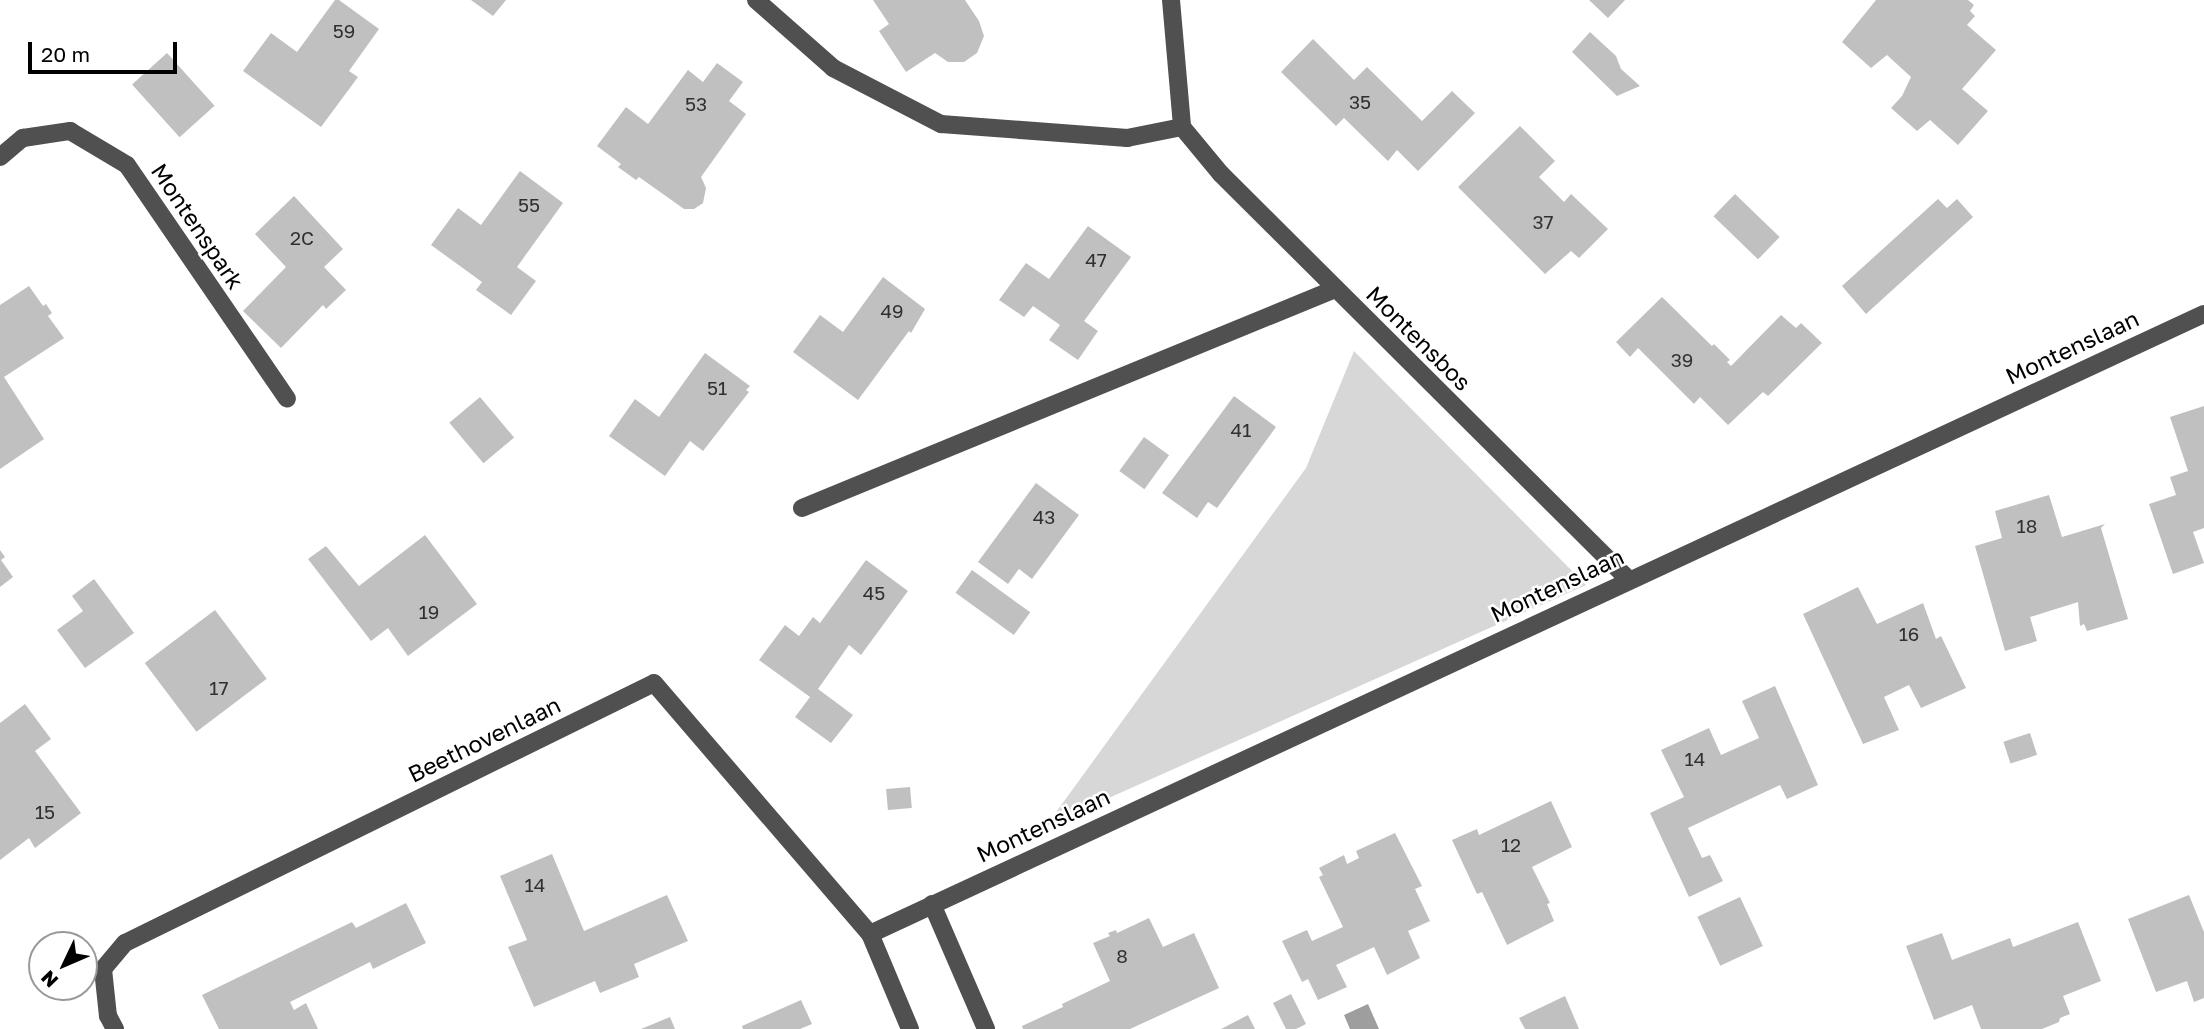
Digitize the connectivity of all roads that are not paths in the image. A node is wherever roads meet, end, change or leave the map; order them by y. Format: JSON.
{"nodes":[{"id":1,"x":756,"y":0,"type":"edge"},
{"id":2,"x":1171,"y":0,"type":"edge"},
{"id":3,"x":1182,"y":127,"type":"junction"},
{"id":4,"x":0,"y":157,"type":"edge"},
{"id":5,"x":1335,"y":289,"type":"junction"},
{"id":6,"x":2204,"y":314,"type":"edge"},
{"id":7,"x":287,"y":399,"type":"dead end"},
{"id":8,"x":802,"y":508,"type":"dead end"},
{"id":9,"x":1628,"y":579,"type":"junction"},
{"id":10,"x":932,"y":904,"type":"junction"},
{"id":11,"x":870,"y":933,"type":"junction"},
{"id":12,"x":115,"y":1029,"type":"edge"},
{"id":13,"x":911,"y":1029,"type":"edge"},
{"id":14,"x":986,"y":1029,"type":"edge"}],
"edges":[{"from":1,"to":3,"type":"street"},
{"from":2,"to":3,"type":"street"},
{"from":3,"to":5,"type":"street","name":"Montensbos"},
{"from":4,"to":7,"type":"street","name":"Montenspark"},
{"from":5,"to":8,"type":"street"},
{"from":5,"to":9,"type":"street","name":"Montensbos"},
{"from":6,"to":9,"type":"street","name":"Montenslaan"},
{"from":9,"to":10,"type":"street","name":"Montenslaan"},
{"from":10,"to":11,"type":"street","name":"Montenslaan"},
{"from":10,"to":14,"type":"street"},
{"from":11,"to":12,"type":"street","name":"Beethovenlaan"},
{"from":11,"to":13,"type":"street"}]}
